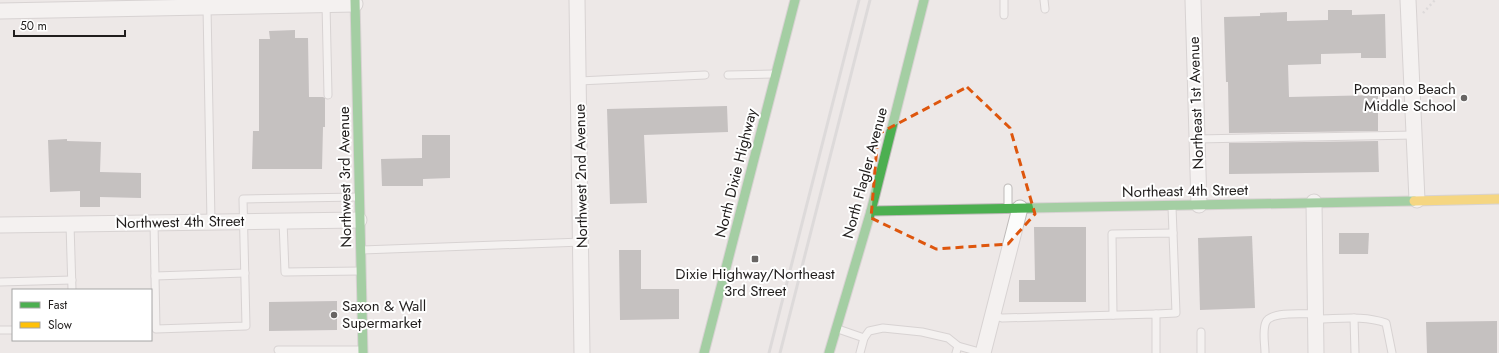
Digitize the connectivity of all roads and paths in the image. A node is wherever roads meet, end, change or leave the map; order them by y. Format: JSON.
{"nodes":[{"id":1,"x":578,"y":0,"type":"edge"},
{"id":2,"x":795,"y":0,"type":"edge"},
{"id":3,"x":924,"y":0,"type":"edge"},
{"id":4,"x":1004,"y":0,"type":"edge"},
{"id":5,"x":1044,"y":0,"type":"edge"},
{"id":6,"x":1193,"y":0,"type":"edge"},
{"id":7,"x":1408,"y":0,"type":"edge"},
{"id":8,"x":355,"y":2,"type":"edge"},
{"id":9,"x":326,"y":4,"type":"junction"},
{"id":10,"x":207,"y":7,"type":"junction"},
{"id":11,"x":1045,"y":9,"type":"dead end"},
{"id":12,"x":0,"y":11,"type":"edge"},
{"id":13,"x":1004,"y":15,"type":"dead end"},
{"id":14,"x":776,"y":74,"type":"junction"},
{"id":15,"x":705,"y":75,"type":"dead end"},
{"id":16,"x":728,"y":75,"type":"dead end"},
{"id":17,"x":579,"y":81,"type":"junction"},
{"id":18,"x":328,"y":95,"type":"dead end"},
{"id":19,"x":1414,"y":135,"type":"junction"},
{"id":20,"x":1197,"y":139,"type":"junction"},
{"id":21,"x":1008,"y":188,"type":"dead end"},
{"id":22,"x":359,"y":197,"type":"junction"},
{"id":23,"x":1499,"y":199,"type":"edge"},
{"id":24,"x":1417,"y":200,"type":"junction"},
{"id":25,"x":1314,"y":202,"type":"junction"},
{"id":26,"x":1199,"y":205,"type":"junction"},
{"id":27,"x":1172,"y":206,"type":"junction"},
{"id":28,"x":1014,"y":208,"type":"junction"},
{"id":29,"x":871,"y":211,"type":"junction"},
{"id":30,"x":359,"y":220,"type":"junction"},
{"id":31,"x":243,"y":221,"type":"junction"},
{"id":32,"x":283,"y":221,"type":"junction"},
{"id":33,"x":211,"y":222,"type":"junction"},
{"id":34,"x":154,"y":223,"type":"junction"},
{"id":35,"x":70,"y":224,"type":"junction"},
{"id":36,"x":0,"y":225,"type":"edge"},
{"id":37,"x":1173,"y":233,"type":"junction"},
{"id":38,"x":582,"y":242,"type":"junction"},
{"id":39,"x":360,"y":250,"type":"junction"},
{"id":40,"x":361,"y":271,"type":"junction"},
{"id":41,"x":245,"y":273,"type":"junction"},
{"id":42,"x":155,"y":276,"type":"junction"},
{"id":43,"x":72,"y":280,"type":"junction"},
{"id":44,"x":0,"y":282,"type":"edge"},
{"id":45,"x":72,"y":289,"type":"edge"},
{"id":46,"x":1156,"y":314,"type":"junction"},
{"id":47,"x":992,"y":315,"type":"junction"},
{"id":48,"x":1113,"y":315,"type":"junction"},
{"id":49,"x":1316,"y":317,"type":"junction"},
{"id":50,"x":1354,"y":318,"type":"junction"},
{"id":51,"x":836,"y":328,"type":"junction"},
{"id":52,"x":0,"y":330,"type":"edge"},
{"id":53,"x":12,"y":330,"type":"edge"},
{"id":54,"x":1201,"y":332,"type":"dead end"},
{"id":55,"x":864,"y":338,"type":"junction"},
{"id":56,"x":957,"y":349,"type":"edge"},
{"id":57,"x":278,"y":350,"type":"dead end"},
{"id":58,"x":363,"y":351,"type":"edge"},
{"id":59,"x":582,"y":353,"type":"edge"},
{"id":60,"x":704,"y":353,"type":"edge"},
{"id":61,"x":828,"y":353,"type":"edge"},
{"id":62,"x":860,"y":353,"type":"edge"},
{"id":63,"x":983,"y":353,"type":"edge"},
{"id":64,"x":1156,"y":353,"type":"edge"},
{"id":65,"x":1201,"y":353,"type":"edge"},
{"id":66,"x":1265,"y":353,"type":"edge"},
{"id":67,"x":1316,"y":353,"type":"edge"},
{"id":68,"x":1355,"y":353,"type":"edge"},
{"id":69,"x":1392,"y":353,"type":"edge"}],
"edges":[{"from":1,"to":17,"type":"street","name":"Northwest 2nd Avenue"},
{"from":2,"to":14,"type":"street","name":"North Dixie Highway"},
{"from":3,"to":29,"type":"street","name":"North Flagler Avenue"},
{"from":4,"to":13,"type":"lane"},
{"from":5,"to":11,"type":"lane"},
{"from":6,"to":20,"type":"street","name":"Northeast 1st Avenue"},
{"from":7,"to":19,"type":"street"},
{"from":8,"to":9,"type":"street"},
{"from":8,"to":22,"type":"street","name":"Northwest 3rd Avenue"},
{"from":9,"to":10,"type":"street"},
{"from":9,"to":18,"type":"lane"},
{"from":10,"to":12,"type":"street"},
{"from":10,"to":33,"type":"lane"},
{"from":14,"to":16,"type":"lane"},
{"from":14,"to":60,"type":"street","name":"North Dixie Highway"},
{"from":15,"to":17,"type":"lane"},
{"from":17,"to":38,"type":"street","name":"Northwest 2nd Avenue"},
{"from":19,"to":20,"type":"lane"},
{"from":19,"to":24,"type":"street"},
{"from":20,"to":26,"type":"street","name":"Northeast 1st Avenue"},
{"from":21,"to":28,"type":"lane"},
{"from":22,"to":30,"type":"street","name":"Northwest 3rd Avenue"},
{"from":22,"to":31,"type":"lane"},
{"from":23,"to":24,"type":"street","name":"Northeast 4th Street"},
{"from":24,"to":25,"type":"street","name":"Northeast 4th Street"},
{"from":25,"to":26,"type":"street","name":"Northeast 4th Street"},
{"from":25,"to":49,"type":"street"},
{"from":26,"to":27,"type":"street","name":"Northeast 4th Street"},
{"from":27,"to":28,"type":"street","name":"Northeast 4th Street"},
{"from":27,"to":37,"type":"lane"},
{"from":28,"to":29,"type":"street","name":"Northeast 4th Street"},
{"from":28,"to":47,"type":"street"},
{"from":29,"to":51,"type":"street","name":"North Flagler Avenue"},
{"from":30,"to":32,"type":"street","name":"Northwest 4th Street"},
{"from":30,"to":39,"type":"street","name":"Northwest 3rd Avenue"},
{"from":31,"to":32,"type":"street","name":"Northwest 4th Street"},
{"from":31,"to":33,"type":"street","name":"Northwest 4th Street"},
{"from":31,"to":41,"type":"lane"},
{"from":32,"to":40,"type":"lane"},
{"from":33,"to":34,"type":"street","name":"Northwest 4th Street"},
{"from":34,"to":35,"type":"street","name":"Northwest 4th Street"},
{"from":34,"to":42,"type":"lane"},
{"from":35,"to":36,"type":"street","name":"Northwest 4th Street"},
{"from":35,"to":43,"type":"lane"},
{"from":37,"to":46,"type":"lane"},
{"from":37,"to":48,"type":"lane"},
{"from":38,"to":39,"type":"lane"},
{"from":38,"to":59,"type":"street","name":"Northwest 2nd Avenue"},
{"from":39,"to":40,"type":"street","name":"Northwest 3rd Avenue"},
{"from":40,"to":58,"type":"street","name":"Northwest 3rd Avenue"},
{"from":41,"to":42,"type":"lane"},
{"from":41,"to":42,"type":"lane"},
{"from":43,"to":44,"type":"lane"},
{"from":43,"to":45,"type":"lane"},
{"from":46,"to":48,"type":"lane"},
{"from":46,"to":64,"type":"lane"},
{"from":47,"to":48,"type":"lane"},
{"from":47,"to":63,"type":"street"},
{"from":49,"to":50,"type":"lane"},
{"from":49,"to":66,"type":"lane"},
{"from":49,"to":67,"type":"street"},
{"from":50,"to":68,"type":"lane"},
{"from":50,"to":69,"type":"lane"},
{"from":51,"to":55,"type":"lane"},
{"from":51,"to":61,"type":"street","name":"North Flagler Avenue"},
{"from":52,"to":53,"type":"lane"},
{"from":54,"to":65,"type":"lane"},
{"from":55,"to":56,"type":"lane"},
{"from":55,"to":62,"type":"lane"},
{"from":56,"to":63,"type":"lane"},
{"from":57,"to":58,"type":"lane"}]}
